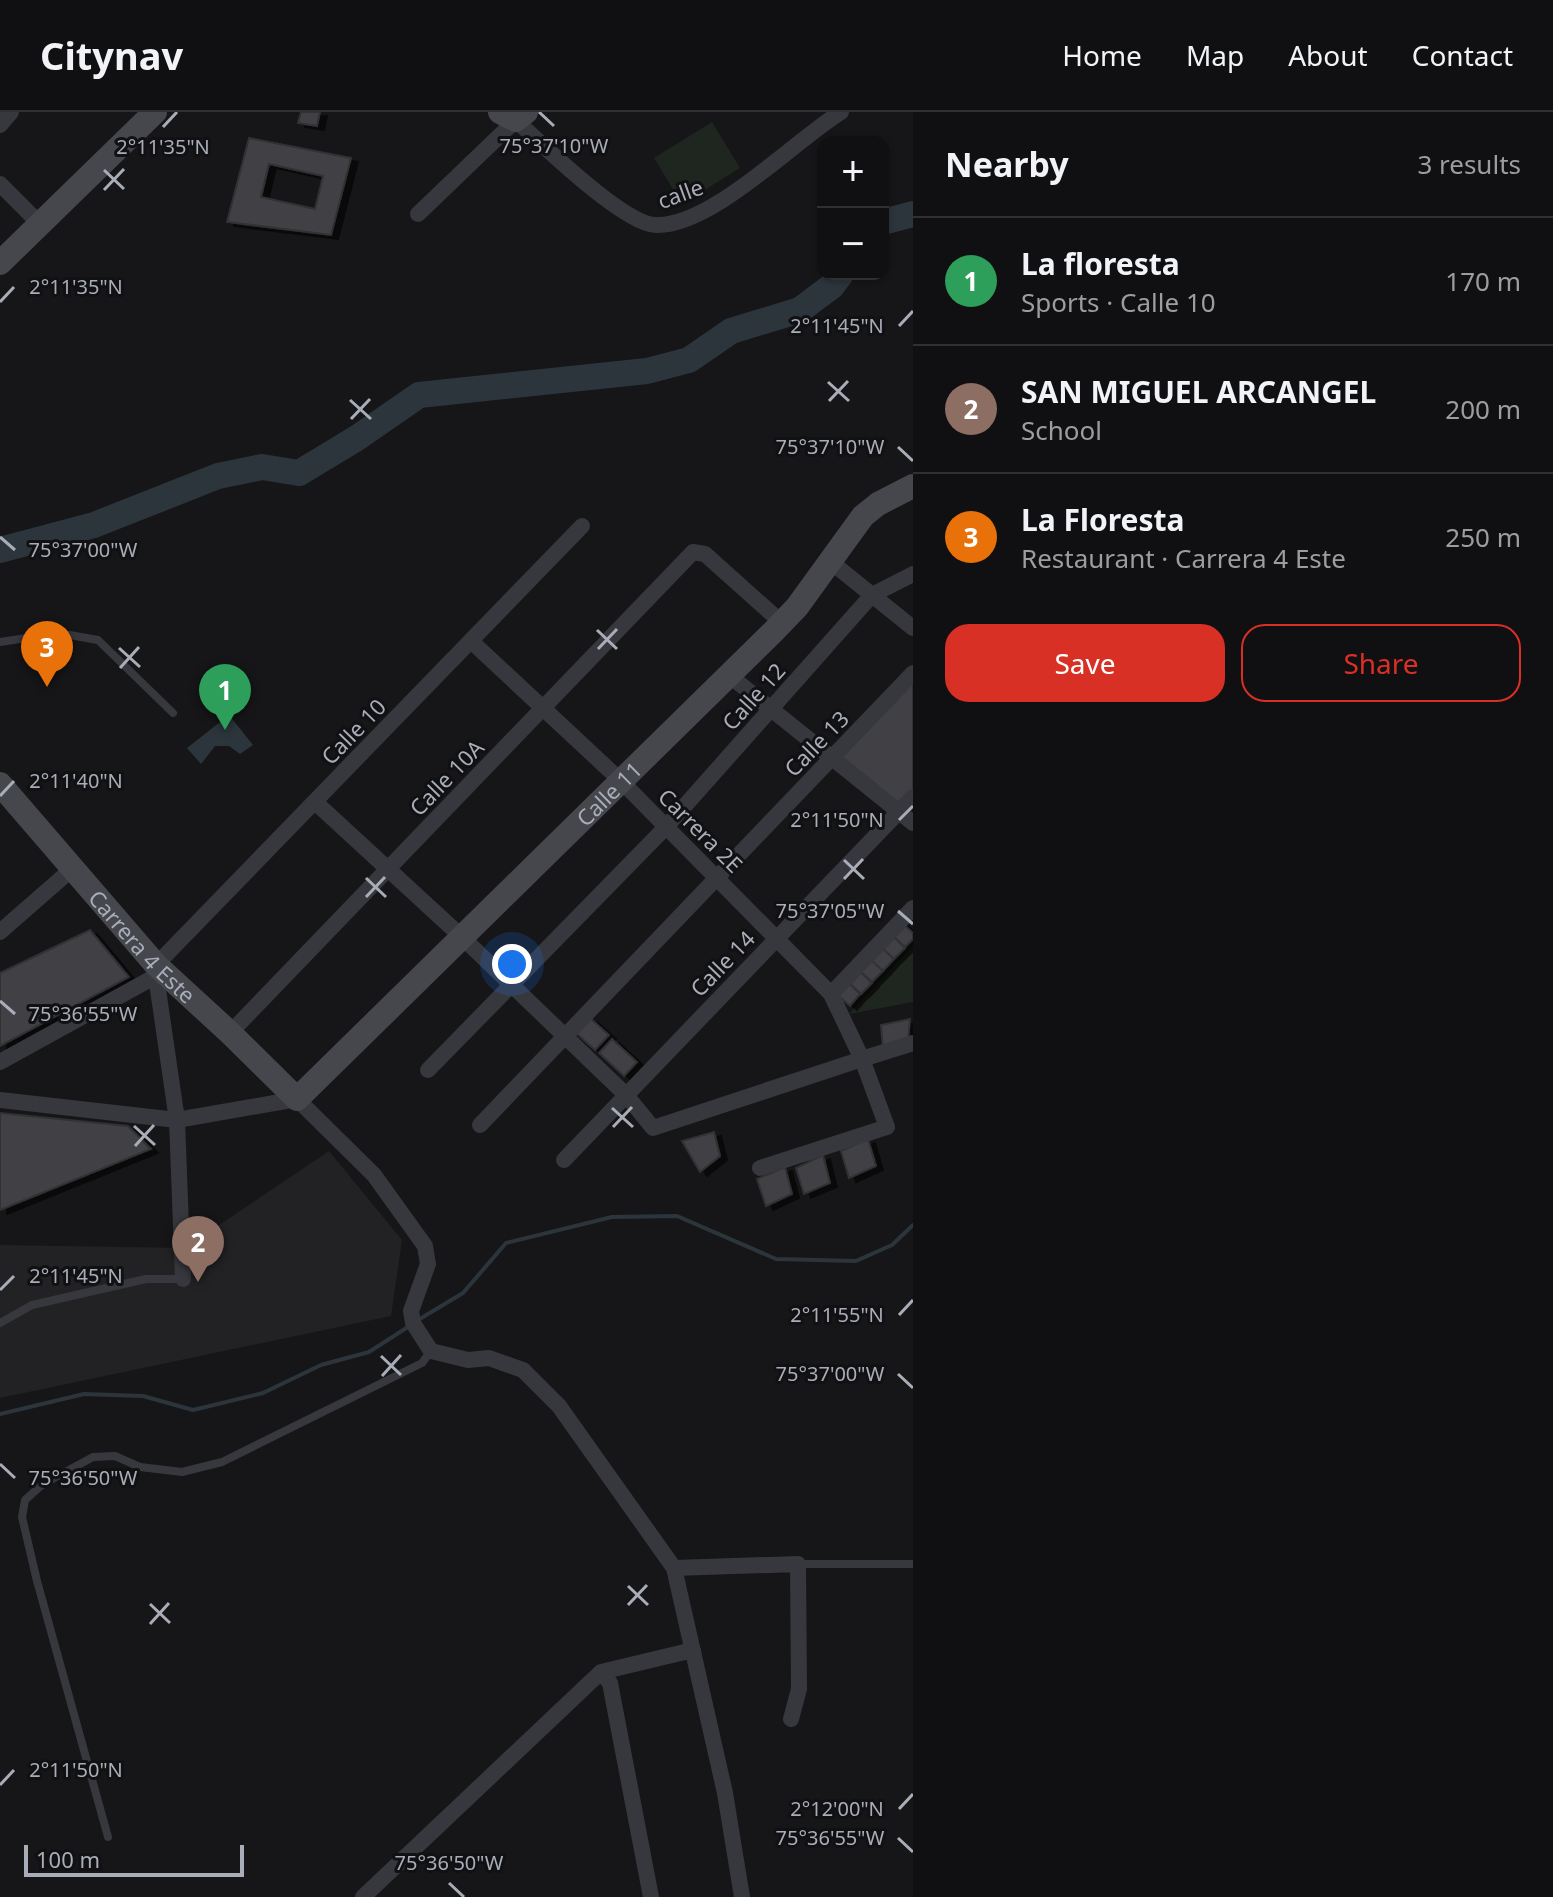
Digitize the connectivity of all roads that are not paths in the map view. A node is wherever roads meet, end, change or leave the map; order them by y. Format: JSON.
{"nodes":[{"id":1,"x":11,"y":112,"type":"edge"},
{"id":2,"x":155,"y":112,"type":"edge"},
{"id":3,"x":841,"y":112,"type":"edge"},
{"id":4,"x":514,"y":115,"type":"edge"},
{"id":5,"x":820,"y":118,"type":"edge"},
{"id":6,"x":0,"y":125,"type":"edge"},
{"id":7,"x":0,"y":184,"type":"edge"},
{"id":8,"x":418,"y":214,"type":"dead end"},
{"id":9,"x":40,"y":224,"type":"junction"},
{"id":10,"x":0,"y":263,"type":"edge"},
{"id":11,"x":913,"y":486,"type":"edge"},
{"id":12,"x":582,"y":526,"type":"dead end"},
{"id":13,"x":831,"y":562,"type":"junction"},
{"id":14,"x":913,"y":574,"type":"edge"},
{"id":15,"x":872,"y":595,"type":"junction"},
{"id":16,"x":782,"y":623,"type":"junction"},
{"id":17,"x":913,"y":628,"type":"edge"},
{"id":18,"x":471,"y":641,"type":"junction"},
{"id":19,"x":0,"y":642,"type":"edge"},
{"id":20,"x":913,"y":673,"type":"edge"},
{"id":21,"x":730,"y":676,"type":"junction"},
{"id":22,"x":542,"y":708,"type":"junction"},
{"id":23,"x":771,"y":708,"type":"junction"},
{"id":24,"x":173,"y":713,"type":"dead end"},
{"id":25,"x":832,"y":758,"type":"junction"},
{"id":26,"x":620,"y":780,"type":"junction"},
{"id":27,"x":2,"y":790,"type":"edge"},
{"id":28,"x":913,"y":797,"type":"edge"},
{"id":29,"x":315,"y":802,"type":"junction"},
{"id":30,"x":899,"y":811,"type":"junction"},
{"id":31,"x":913,"y":823,"type":"edge"},
{"id":32,"x":666,"y":827,"type":"junction"},
{"id":33,"x":72,"y":869,"type":"junction"},
{"id":34,"x":388,"y":869,"type":"junction"},
{"id":35,"x":717,"y":878,"type":"junction"},
{"id":36,"x":913,"y":908,"type":"edge"},
{"id":37,"x":0,"y":932,"type":"edge"},
{"id":38,"x":777,"y":937,"type":"junction"},
{"id":39,"x":463,"y":938,"type":"junction"},
{"id":40,"x":156,"y":970,"type":"junction"},
{"id":41,"x":511,"y":985,"type":"junction"},
{"id":42,"x":831,"y":994,"type":"junction"},
{"id":43,"x":230,"y":1033,"type":"junction"},
{"id":44,"x":565,"y":1036,"type":"junction"},
{"id":45,"x":913,"y":1043,"type":"edge"},
{"id":46,"x":862,"y":1059,"type":"junction"},
{"id":47,"x":0,"y":1062,"type":"edge"},
{"id":48,"x":428,"y":1070,"type":"dead end"},
{"id":49,"x":626,"y":1095,"type":"junction"},
{"id":50,"x":297,"y":1099,"type":"junction"},
{"id":51,"x":0,"y":1100,"type":"edge"},
{"id":52,"x":177,"y":1120,"type":"junction"},
{"id":53,"x":480,"y":1125,"type":"dead end"},
{"id":54,"x":564,"y":1160,"type":"dead end"},
{"id":55,"x":760,"y":1168,"type":"dead end"},
{"id":56,"x":183,"y":1279,"type":"joint"},
{"id":57,"x":0,"y":1323,"type":"edge"},
{"id":58,"x":431,"y":1351,"type":"junction"},
{"id":59,"x":798,"y":1564,"type":"junction"},
{"id":60,"x":913,"y":1564,"type":"edge"},
{"id":61,"x":674,"y":1568,"type":"junction"},
{"id":62,"x":693,"y":1650,"type":"junction"},
{"id":63,"x":601,"y":1672,"type":"junction"},
{"id":64,"x":791,"y":1719,"type":"dead end"},
{"id":65,"x":108,"y":1837,"type":"dead end"},
{"id":66,"x":363,"y":1897,"type":"edge"},
{"id":67,"x":651,"y":1897,"type":"edge"},
{"id":68,"x":742,"y":1897,"type":"edge"}],
"edges":[{"from":1,"to":6,"type":"street"},
{"from":2,"to":9,"type":"street"},
{"from":3,"to":5,"type":"street"},
{"from":4,"to":5,"type":"street","name":"calle"},
{"from":4,"to":8,"type":"street"},
{"from":7,"to":9,"type":"street"},
{"from":9,"to":10,"type":"street"},
{"from":11,"to":13,"type":"street","name":"Calle 11"},
{"from":12,"to":18,"type":"street","name":"Calle 10"},
{"from":13,"to":15,"type":"street"},
{"from":13,"to":16,"type":"street","name":"Calle 11"},
{"from":14,"to":15,"type":"street"},
{"from":15,"to":17,"type":"street"},
{"from":15,"to":23,"type":"street","name":"Calle 12"},
{"from":16,"to":21,"type":"street","name":"Calle 11"},
{"from":16,"to":22,"type":"street","name":"Calle 10A"},
{"from":18,"to":22,"type":"street","name":"Carrera 2E"},
{"from":18,"to":29,"type":"street","name":"Calle 10"},
{"from":19,"to":24,"type":"lane"},
{"from":20,"to":25,"type":"street","name":"Calle 13"},
{"from":21,"to":23,"type":"street"},
{"from":21,"to":26,"type":"street","name":"Calle 11"},
{"from":22,"to":26,"type":"street","name":"Carrera 2E"},
{"from":22,"to":34,"type":"street","name":"Calle 10A"},
{"from":23,"to":25,"type":"street"},
{"from":23,"to":32,"type":"street","name":"Calle 12"},
{"from":25,"to":30,"type":"street"},
{"from":25,"to":35,"type":"street","name":"Calle 13"},
{"from":26,"to":32,"type":"street","name":"Carrera 2E"},
{"from":26,"to":39,"type":"street","name":"Calle 11"},
{"from":27,"to":33,"type":"street","name":"Carrera 4 Este"},
{"from":28,"to":30,"type":"street","name":"Calle 14"},
{"from":29,"to":34,"type":"street"},
{"from":29,"to":40,"type":"street","name":"Calle 10"},
{"from":30,"to":31,"type":"street"},
{"from":30,"to":38,"type":"street","name":"Calle 14"},
{"from":32,"to":35,"type":"street","name":"Carrera 2E"},
{"from":32,"to":41,"type":"street","name":"Calle 12"},
{"from":33,"to":37,"type":"street"},
{"from":33,"to":40,"type":"street","name":"Carrera 4 Este"},
{"from":34,"to":39,"type":"street"},
{"from":34,"to":43,"type":"street","name":"Calle 10A"},
{"from":35,"to":38,"type":"street","name":"Carrera 2E"},
{"from":35,"to":44,"type":"street","name":"Calle 13"},
{"from":36,"to":42,"type":"street"},
{"from":38,"to":42,"type":"street","name":"Carrera 2E"},
{"from":38,"to":49,"type":"street","name":"Calle 14"},
{"from":39,"to":41,"type":"street"},
{"from":39,"to":50,"type":"street","name":"Calle 11"},
{"from":40,"to":43,"type":"street","name":"Carrera 4 Este"},
{"from":40,"to":47,"type":"street","name":"Calle 10"},
{"from":40,"to":52,"type":"street"},
{"from":41,"to":44,"type":"street"},
{"from":41,"to":48,"type":"street","name":"Calle 12"},
{"from":42,"to":46,"type":"street","name":"Carrera 2E"},
{"from":43,"to":50,"type":"street","name":"Carrera 4 Este"},
{"from":44,"to":49,"type":"street"},
{"from":44,"to":53,"type":"street","name":"Calle 13"},
{"from":45,"to":46,"type":"street"},
{"from":46,"to":49,"type":"street"},
{"from":46,"to":55,"type":"street","name":"Carrera 2E"},
{"from":49,"to":54,"type":"street","name":"Calle 14"},
{"from":50,"to":52,"type":"street"},
{"from":50,"to":58,"type":"street"},
{"from":51,"to":52,"type":"street"},
{"from":52,"to":56,"type":"street"},
{"from":56,"to":57,"type":"lane"},
{"from":58,"to":61,"type":"street"},
{"from":58,"to":65,"type":"lane"},
{"from":59,"to":60,"type":"lane"},
{"from":59,"to":61,"type":"street"},
{"from":59,"to":64,"type":"street"},
{"from":61,"to":62,"type":"street"},
{"from":62,"to":63,"type":"street"},
{"from":62,"to":68,"type":"street"},
{"from":63,"to":66,"type":"street"},
{"from":63,"to":67,"type":"street"}]}
